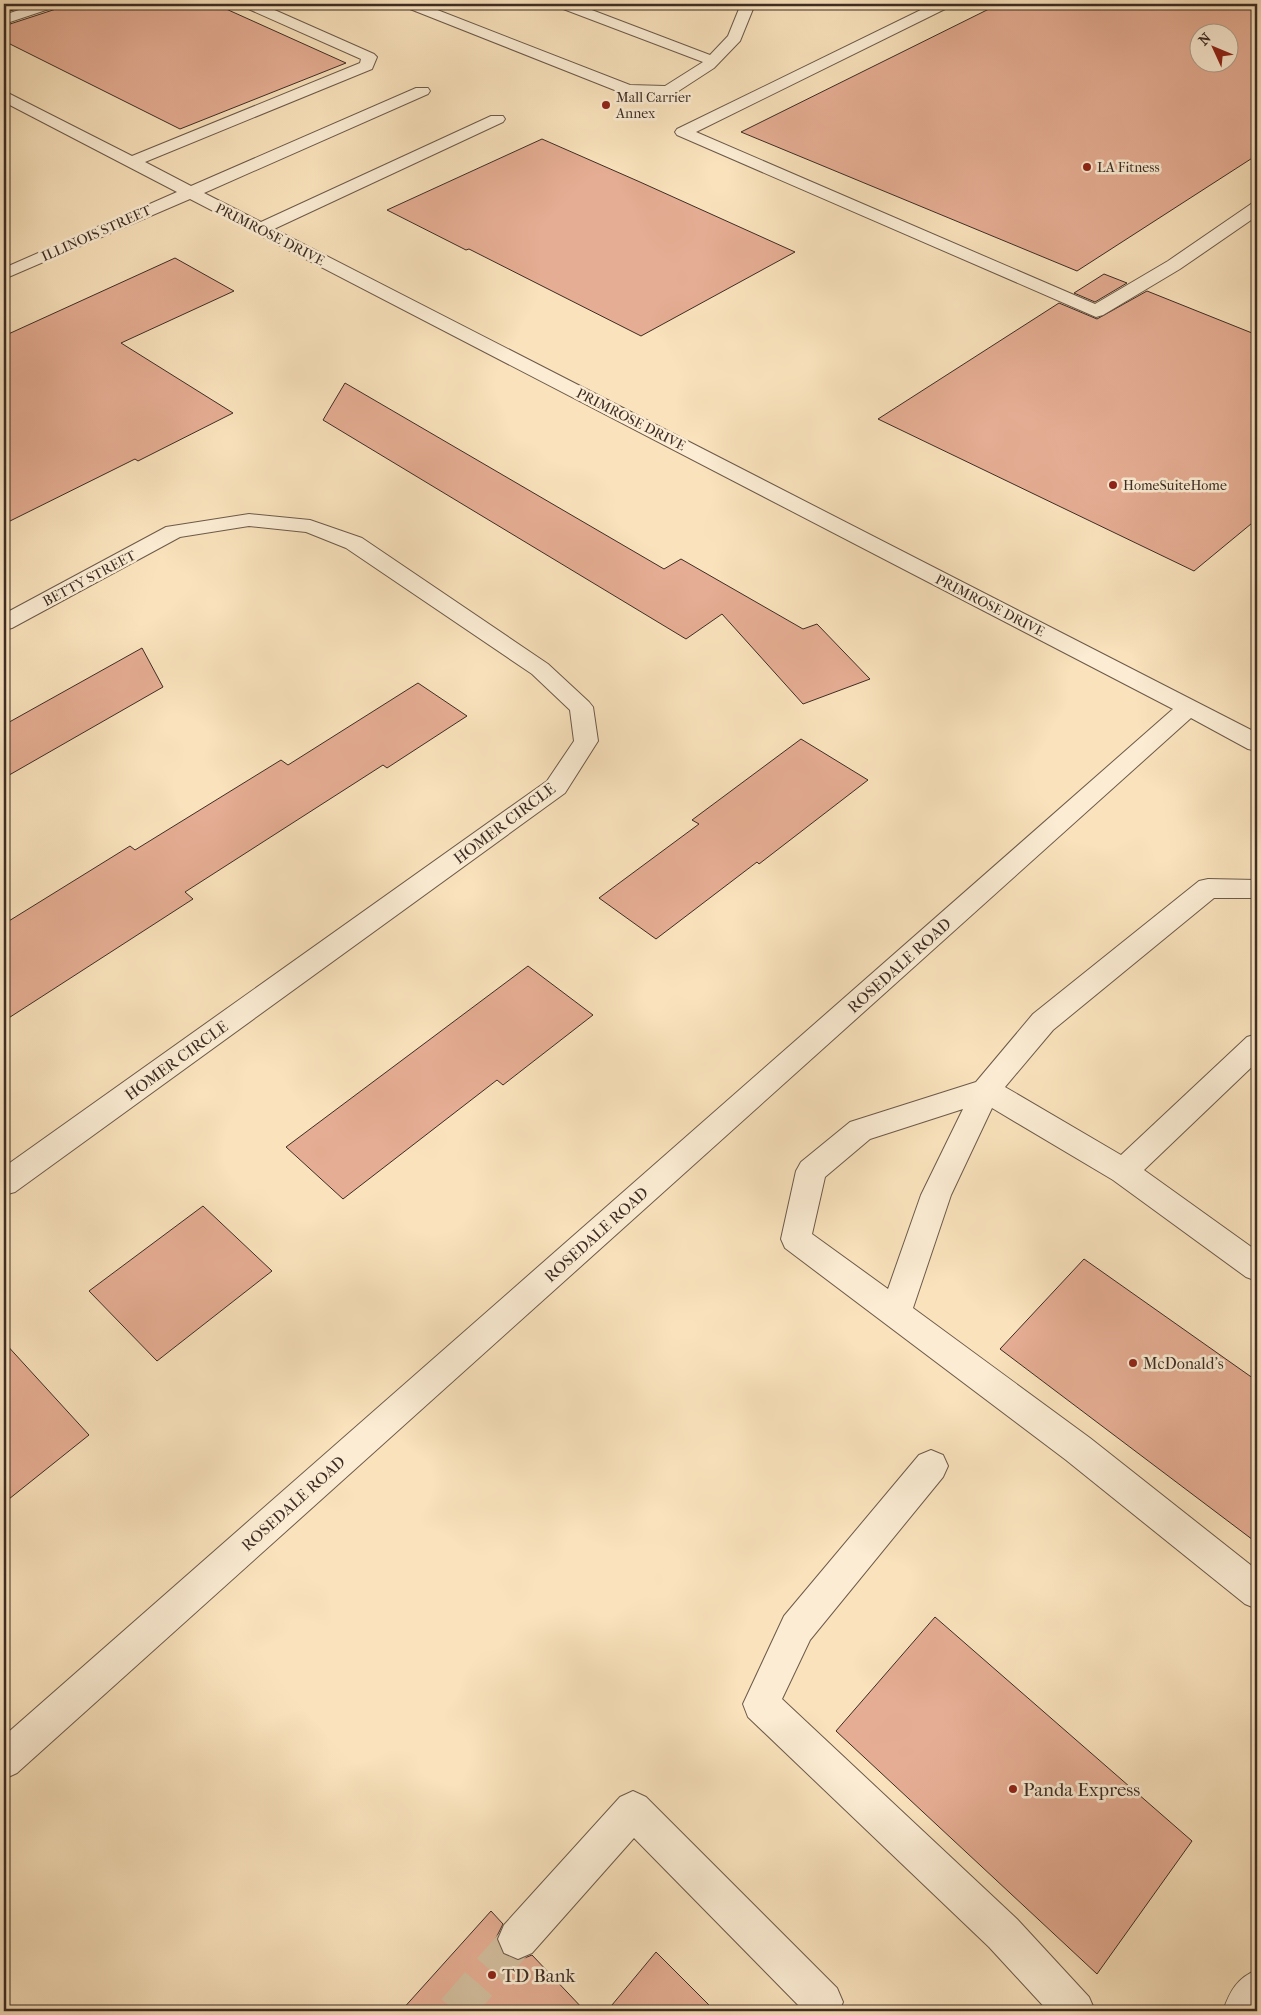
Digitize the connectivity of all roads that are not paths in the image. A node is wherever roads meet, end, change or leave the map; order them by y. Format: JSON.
{"nodes":[{"id":1,"x":50,"y":4,"type":"edge"},
{"id":2,"x":249,"y":4,"type":"edge"},
{"id":3,"x":410,"y":4,"type":"edge"},
{"id":4,"x":563,"y":4,"type":"edge"},
{"id":5,"x":748,"y":4,"type":"edge"},
{"id":6,"x":940,"y":6,"type":"dead end"},
{"id":7,"x":4,"y":20,"type":"edge"},
{"id":8,"x":713,"y":61,"type":"junction"},
{"id":9,"x":422,"y":92,"type":"dead end"},
{"id":10,"x":4,"y":96,"type":"edge"},
{"id":11,"x":497,"y":120,"type":"dead end"},
{"id":12,"x":132,"y":162,"type":"junction"},
{"id":13,"x":189,"y":193,"type":"junction"},
{"id":14,"x":1257,"y":208,"type":"edge"},
{"id":15,"x":260,"y":229,"type":"junction"},
{"id":16,"x":4,"y":274,"type":"edge"},
{"id":17,"x":174,"y":532,"type":"joint"},
{"id":18,"x":4,"y":624,"type":"edge"},
{"id":19,"x":1189,"y":707,"type":"junction"},
{"id":20,"x":1257,"y":743,"type":"edge"},
{"id":21,"x":1257,"y":889,"type":"edge"},
{"id":22,"x":1257,"y":1045,"type":"edge"},
{"id":23,"x":986,"y":1090,"type":"junction"},
{"id":24,"x":1123,"y":1171,"type":"junction"},
{"id":25,"x":4,"y":1183,"type":"edge"},
{"id":26,"x":1257,"y":1268,"type":"edge"},
{"id":27,"x":896,"y":1313,"type":"junction"},
{"id":28,"x":931,"y":1466,"type":"dead end"},
{"id":29,"x":1257,"y":1592,"type":"edge"},
{"id":30,"x":4,"y":1760,"type":"edge"},
{"id":31,"x":518,"y":1939,"type":"tunnel mouth"},
{"id":32,"x":1257,"y":1990,"type":"edge"},
{"id":33,"x":823,"y":2002,"type":"dead end"},
{"id":34,"x":1075,"y":2011,"type":"edge"},
{"id":35,"x":1243,"y":2011,"type":"edge"}],
"edges":[{"from":1,"to":7,"type":"street"},
{"from":2,"to":12,"type":"street"},
{"from":3,"to":8,"type":"street"},
{"from":4,"to":8,"type":"street"},
{"from":5,"to":8,"type":"street"},
{"from":6,"to":14,"type":"street"},
{"from":9,"to":13,"type":"street","name":"ILLINOIS STREET"},
{"from":10,"to":12,"type":"street","name":"PRIMROSE DRIVE"},
{"from":11,"to":15,"type":"street"},
{"from":12,"to":13,"type":"street","name":"PRIMROSE DRIVE"},
{"from":13,"to":15,"type":"street","name":"PRIMROSE DRIVE"},
{"from":13,"to":16,"type":"street","name":"ILLINOIS STREET"},
{"from":15,"to":19,"type":"street","name":"PRIMROSE DRIVE"},
{"from":17,"to":18,"type":"street","name":"BETTY STREET"},
{"from":17,"to":25,"type":"street","name":"HOMER CIRCLE"},
{"from":19,"to":20,"type":"street","name":"PRIMROSE DRIVE"},
{"from":19,"to":30,"type":"street","name":"ROSEDALE ROAD"},
{"from":21,"to":23,"type":"street"},
{"from":22,"to":24,"type":"street"},
{"from":23,"to":24,"type":"street"},
{"from":23,"to":27,"type":"street"},
{"from":23,"to":27,"type":"street"},
{"from":24,"to":26,"type":"street"},
{"from":27,"to":29,"type":"street"},
{"from":28,"to":34,"type":"street"},
{"from":31,"to":33,"type":"street"},
{"from":32,"to":35,"type":"street"}]}
